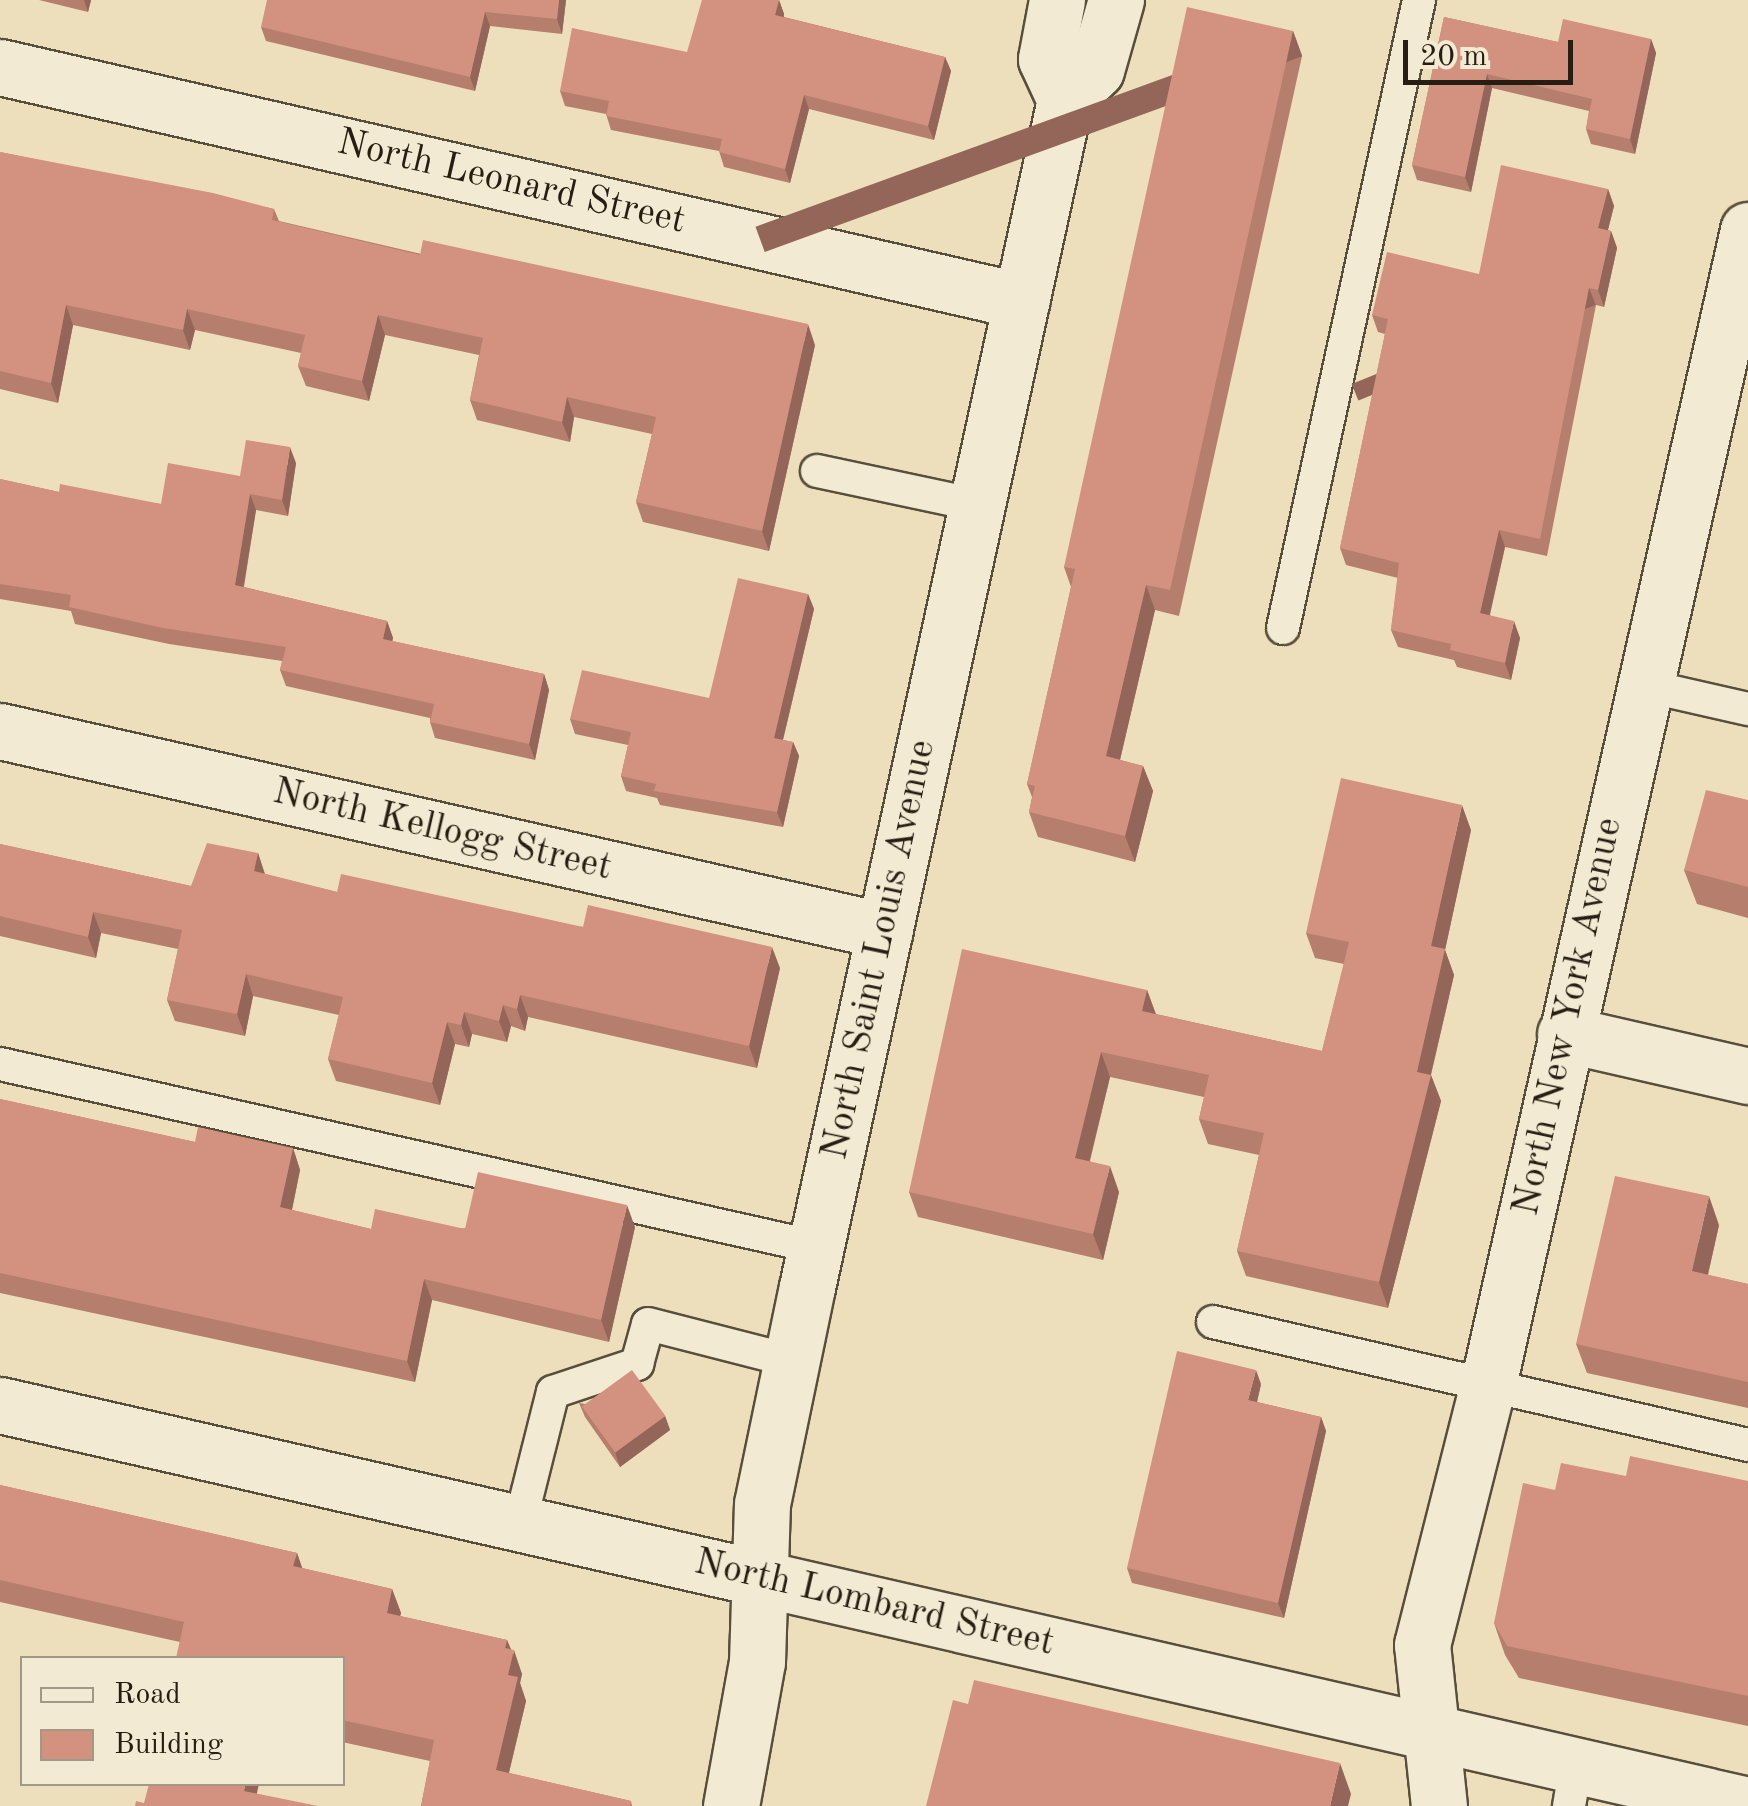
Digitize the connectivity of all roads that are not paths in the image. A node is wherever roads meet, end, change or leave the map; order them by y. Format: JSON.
{"nodes":[{"id":1,"x":1057,"y":0,"type":"edge"},
{"id":2,"x":1116,"y":0,"type":"edge"},
{"id":3,"x":1419,"y":0,"type":"edge"},
{"id":4,"x":0,"y":67,"type":"edge"},
{"id":5,"x":1065,"y":100,"type":"junction"},
{"id":6,"x":1748,"y":230,"type":"edge"},
{"id":7,"x":1022,"y":301,"type":"junction"},
{"id":8,"x":1736,"y":338,"type":"edge"},
{"id":9,"x":817,"y":471,"type":"dead end"},
{"id":10,"x":977,"y":505,"type":"junction"},
{"id":11,"x":1284,"y":628,"type":"dead end"},
{"id":12,"x":1642,"y":685,"type":"junction"},
{"id":13,"x":1748,"y":709,"type":"edge"},
{"id":14,"x":0,"y":731,"type":"edge"},
{"id":15,"x":885,"y":931,"type":"junction"},
{"id":16,"x":1564,"y":1034,"type":"junction"},
{"id":17,"x":0,"y":1064,"type":"edge"},
{"id":18,"x":1748,"y":1076,"type":"edge"},
{"id":19,"x":816,"y":1247,"type":"junction"},
{"id":20,"x":1213,"y":1322,"type":"dead end"},
{"id":21,"x":792,"y":1361,"type":"junction"},
{"id":22,"x":1488,"y":1385,"type":"junction"},
{"id":23,"x":0,"y":1405,"type":"edge"},
{"id":24,"x":1748,"y":1444,"type":"edge"},
{"id":25,"x":520,"y":1523,"type":"junction"},
{"id":26,"x":759,"y":1578,"type":"junction"},
{"id":27,"x":1433,"y":1732,"type":"junction"},
{"id":28,"x":1572,"y":1786,"type":"edge"},
{"id":29,"x":1748,"y":1805,"type":"edge"},
{"id":30,"x":731,"y":1806,"type":"edge"},
{"id":31,"x":1438,"y":1806,"type":"edge"}],
"edges":[{"from":1,"to":5,"type":"street"},
{"from":2,"to":5,"type":"street","name":"North Saint Louis Avenue"},
{"from":3,"to":11,"type":"lane"},
{"from":4,"to":7,"type":"street","name":"North Leonard Street"},
{"from":5,"to":7,"type":"street","name":"North Saint Louis Avenue"},
{"from":6,"to":8,"type":"street","name":"North New York Avenue"},
{"from":7,"to":10,"type":"street","name":"North Saint Louis Avenue"},
{"from":8,"to":12,"type":"street","name":"North New York Avenue"},
{"from":9,"to":10,"type":"lane"},
{"from":10,"to":15,"type":"street","name":"North Saint Louis Avenue"},
{"from":12,"to":13,"type":"lane"},
{"from":12,"to":16,"type":"street","name":"North New York Avenue"},
{"from":14,"to":15,"type":"street","name":"North Kellogg Street"},
{"from":15,"to":19,"type":"street","name":"North Saint Louis Avenue"},
{"from":16,"to":18,"type":"street"},
{"from":16,"to":22,"type":"street","name":"North New York Avenue"},
{"from":17,"to":19,"type":"lane"},
{"from":19,"to":21,"type":"street","name":"North Saint Louis Avenue"},
{"from":20,"to":22,"type":"lane"},
{"from":21,"to":25,"type":"lane"},
{"from":21,"to":26,"type":"street","name":"North Saint Louis Avenue"},
{"from":22,"to":24,"type":"lane"},
{"from":22,"to":27,"type":"street","name":"North New York Avenue"},
{"from":23,"to":25,"type":"street","name":"North Lombard Street"},
{"from":25,"to":26,"type":"street","name":"North Lombard Street"},
{"from":26,"to":27,"type":"street","name":"North Lombard Street"},
{"from":26,"to":30,"type":"street","name":"North Saint Louis Avenue"},
{"from":27,"to":28,"type":"street","name":"North Lombard Street"},
{"from":27,"to":31,"type":"street","name":"North New York Avenue"},
{"from":28,"to":29,"type":"street","name":"North Lombard Street"}]}
